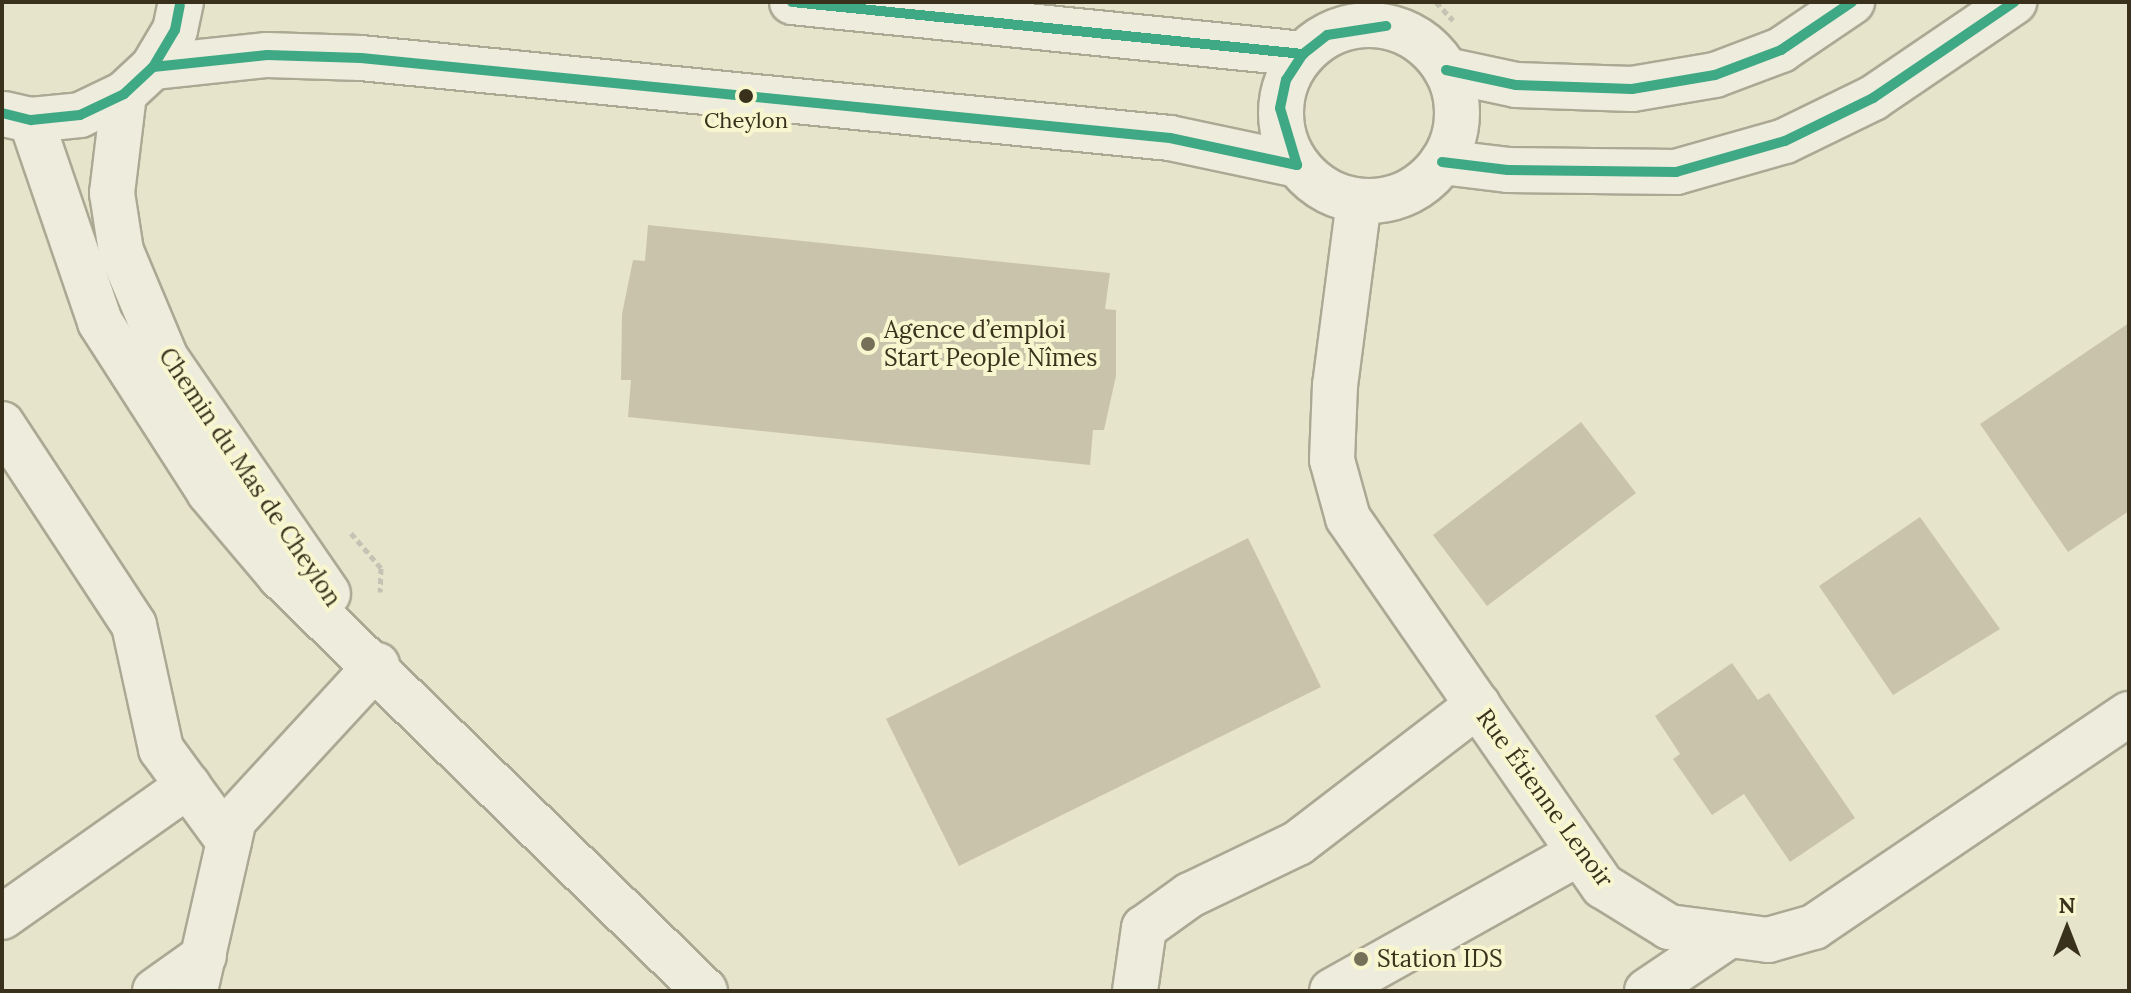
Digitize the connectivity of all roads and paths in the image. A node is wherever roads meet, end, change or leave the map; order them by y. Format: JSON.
{"nodes":[{"id":1,"x":181,"y":2,"type":"edge"},
{"id":2,"x":792,"y":2,"type":"edge"},
{"id":3,"x":1852,"y":2,"type":"edge"},
{"id":4,"x":2014,"y":2,"type":"edge"},
{"id":5,"x":1387,"y":14,"type":"edge"},
{"id":6,"x":1303,"y":54,"type":"junction"},
{"id":7,"x":1446,"y":70,"type":"junction"},
{"id":8,"x":139,"y":81,"type":"junction"},
{"id":9,"x":17,"y":116,"type":"edge"},
{"id":10,"x":1442,"y":162,"type":"junction"},
{"id":11,"x":1297,"y":165,"type":"junction"},
{"id":12,"x":1359,"y":201,"type":"junction"},
{"id":13,"x":2,"y":424,"type":"edge"},
{"id":14,"x":377,"y":665,"type":"junction"},
{"id":15,"x":1478,"y":705,"type":"junction"},
{"id":16,"x":2129,"y":714,"type":"edge"},
{"id":17,"x":188,"y":786,"type":"junction"},
{"id":18,"x":229,"y":842,"type":"junction"},
{"id":19,"x":1579,"y":853,"type":"junction"},
{"id":20,"x":2,"y":917,"type":"edge"},
{"id":21,"x":1730,"y":935,"type":"junction"},
{"id":22,"x":199,"y":973,"type":"edge"},
{"id":23,"x":155,"y":991,"type":"edge"},
{"id":24,"x":705,"y":991,"type":"edge"},
{"id":25,"x":1135,"y":991,"type":"edge"},
{"id":26,"x":1332,"y":991,"type":"edge"},
{"id":27,"x":1647,"y":991,"type":"edge"}],
"edges":[{"from":1,"to":8,"type":"street"},
{"from":2,"to":6,"type":"street"},
{"from":3,"to":7,"type":"street"},
{"from":4,"to":10,"type":"street"},
{"from":5,"to":6,"type":"street"},
{"from":5,"to":7,"type":"street"},
{"from":6,"to":11,"type":"street"},
{"from":7,"to":10,"type":"street"},
{"from":8,"to":9,"type":"street"},
{"from":8,"to":11,"type":"street"},
{"from":8,"to":14,"type":"street","name":"Chemin du Mas de Cheylon"},
{"from":9,"to":14,"type":"street","name":"Chemin du Mas de Cheylon"},
{"from":10,"to":12,"type":"street"},
{"from":11,"to":12,"type":"street"},
{"from":12,"to":15,"type":"street","name":"Rue Étienne Lenoir"},
{"from":13,"to":17,"type":"street"},
{"from":14,"to":18,"type":"street"},
{"from":14,"to":24,"type":"street","name":"Chemin du Mas de Cheylon"},
{"from":15,"to":19,"type":"street","name":"Rue Étienne Lenoir"},
{"from":15,"to":25,"type":"street"},
{"from":16,"to":21,"type":"street","name":"Rue Étienne Lenoir"},
{"from":17,"to":18,"type":"street"},
{"from":17,"to":20,"type":"street"},
{"from":18,"to":22,"type":"street"},
{"from":19,"to":21,"type":"street","name":"Rue Étienne Lenoir"},
{"from":19,"to":26,"type":"street"},
{"from":21,"to":27,"type":"street"},
{"from":22,"to":23,"type":"street"}]}
